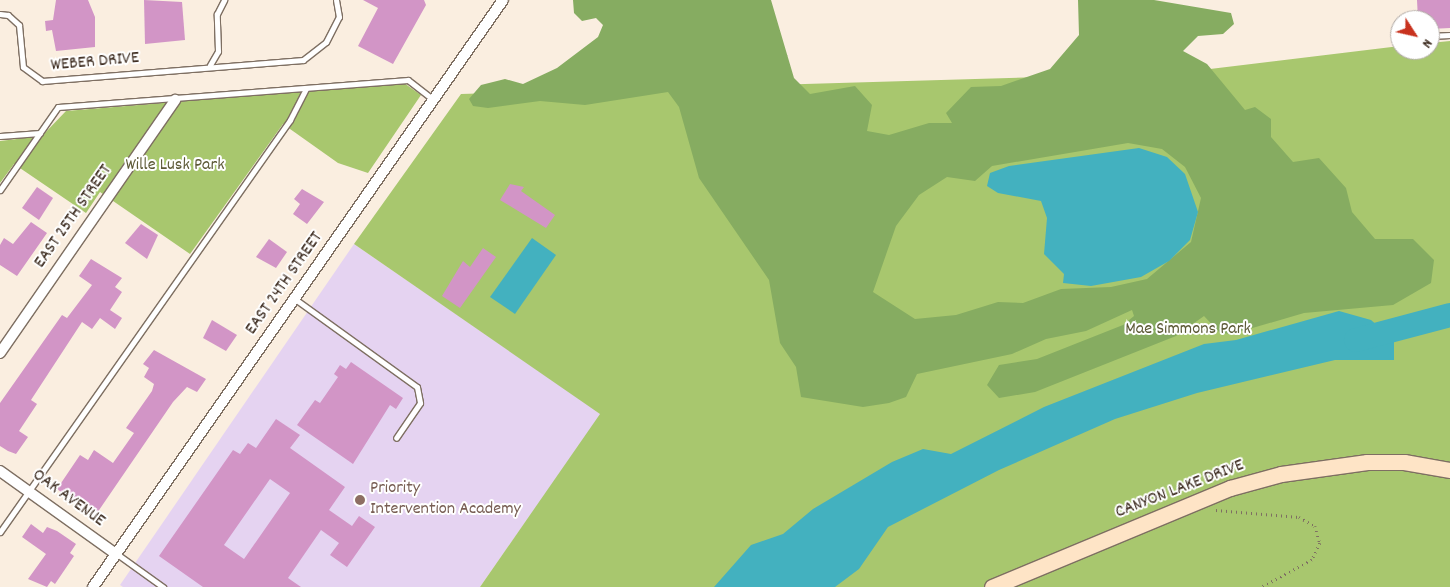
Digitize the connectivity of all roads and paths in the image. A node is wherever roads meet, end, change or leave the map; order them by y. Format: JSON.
{"nodes":[{"id":1,"x":224,"y":0,"type":"edge"},
{"id":2,"x":336,"y":0,"type":"edge"},
{"id":3,"x":503,"y":0,"type":"edge"},
{"id":4,"x":0,"y":14,"type":"edge"},
{"id":5,"x":210,"y":65,"type":"junction"},
{"id":6,"x":306,"y":89,"type":"junction"},
{"id":7,"x":175,"y":100,"type":"junction"},
{"id":8,"x":434,"y":100,"type":"junction"},
{"id":9,"x":40,"y":133,"type":"junction"},
{"id":10,"x":0,"y":136,"type":"edge"},
{"id":11,"x":0,"y":190,"type":"edge"},
{"id":12,"x":295,"y":299,"type":"junction"},
{"id":13,"x":0,"y":353,"type":"edge"},
{"id":14,"x":396,"y":438,"type":"dead end"},
{"id":15,"x":1450,"y":470,"type":"edge"},
{"id":16,"x":0,"y":471,"type":"edge"},
{"id":17,"x":28,"y":491,"type":"junction"},
{"id":18,"x":1203,"y":499,"type":"junction"},
{"id":19,"x":0,"y":532,"type":"edge"},
{"id":20,"x":116,"y":554,"type":"junction"},
{"id":21,"x":93,"y":587,"type":"edge"},
{"id":22,"x":163,"y":587,"type":"edge"},
{"id":23,"x":992,"y":587,"type":"edge"},
{"id":24,"x":1262,"y":587,"type":"edge"}],
"edges":[{"from":1,"to":5,"type":"lane"},
{"from":2,"to":5,"type":"lane","name":"WEBER DRIVE"},
{"from":3,"to":8,"type":"street","name":"EAST 24TH STREET"},
{"from":4,"to":5,"type":"lane","name":"WEBER DRIVE"},
{"from":6,"to":7,"type":"lane"},
{"from":6,"to":8,"type":"lane"},
{"from":6,"to":17,"type":"lane"},
{"from":7,"to":9,"type":"lane"},
{"from":7,"to":13,"type":"street","name":"EAST 25TH STREET"},
{"from":8,"to":12,"type":"street","name":"EAST 24TH STREET"},
{"from":9,"to":10,"type":"lane"},
{"from":9,"to":11,"type":"lane"},
{"from":12,"to":14,"type":"lane"},
{"from":12,"to":20,"type":"street","name":"EAST 24TH STREET"},
{"from":15,"to":18,"type":"street","name":"CANYON LAKE DRIVE"},
{"from":16,"to":17,"type":"street","name":"OAK AVENUE"},
{"from":17,"to":19,"type":"lane"},
{"from":17,"to":20,"type":"street","name":"OAK AVENUE"},
{"from":18,"to":23,"type":"street","name":"CANYON LAKE DRIVE"},
{"from":18,"to":24,"type":"path"},
{"from":20,"to":21,"type":"street","name":"EAST 24TH STREET"},
{"from":20,"to":22,"type":"lane"}]}
